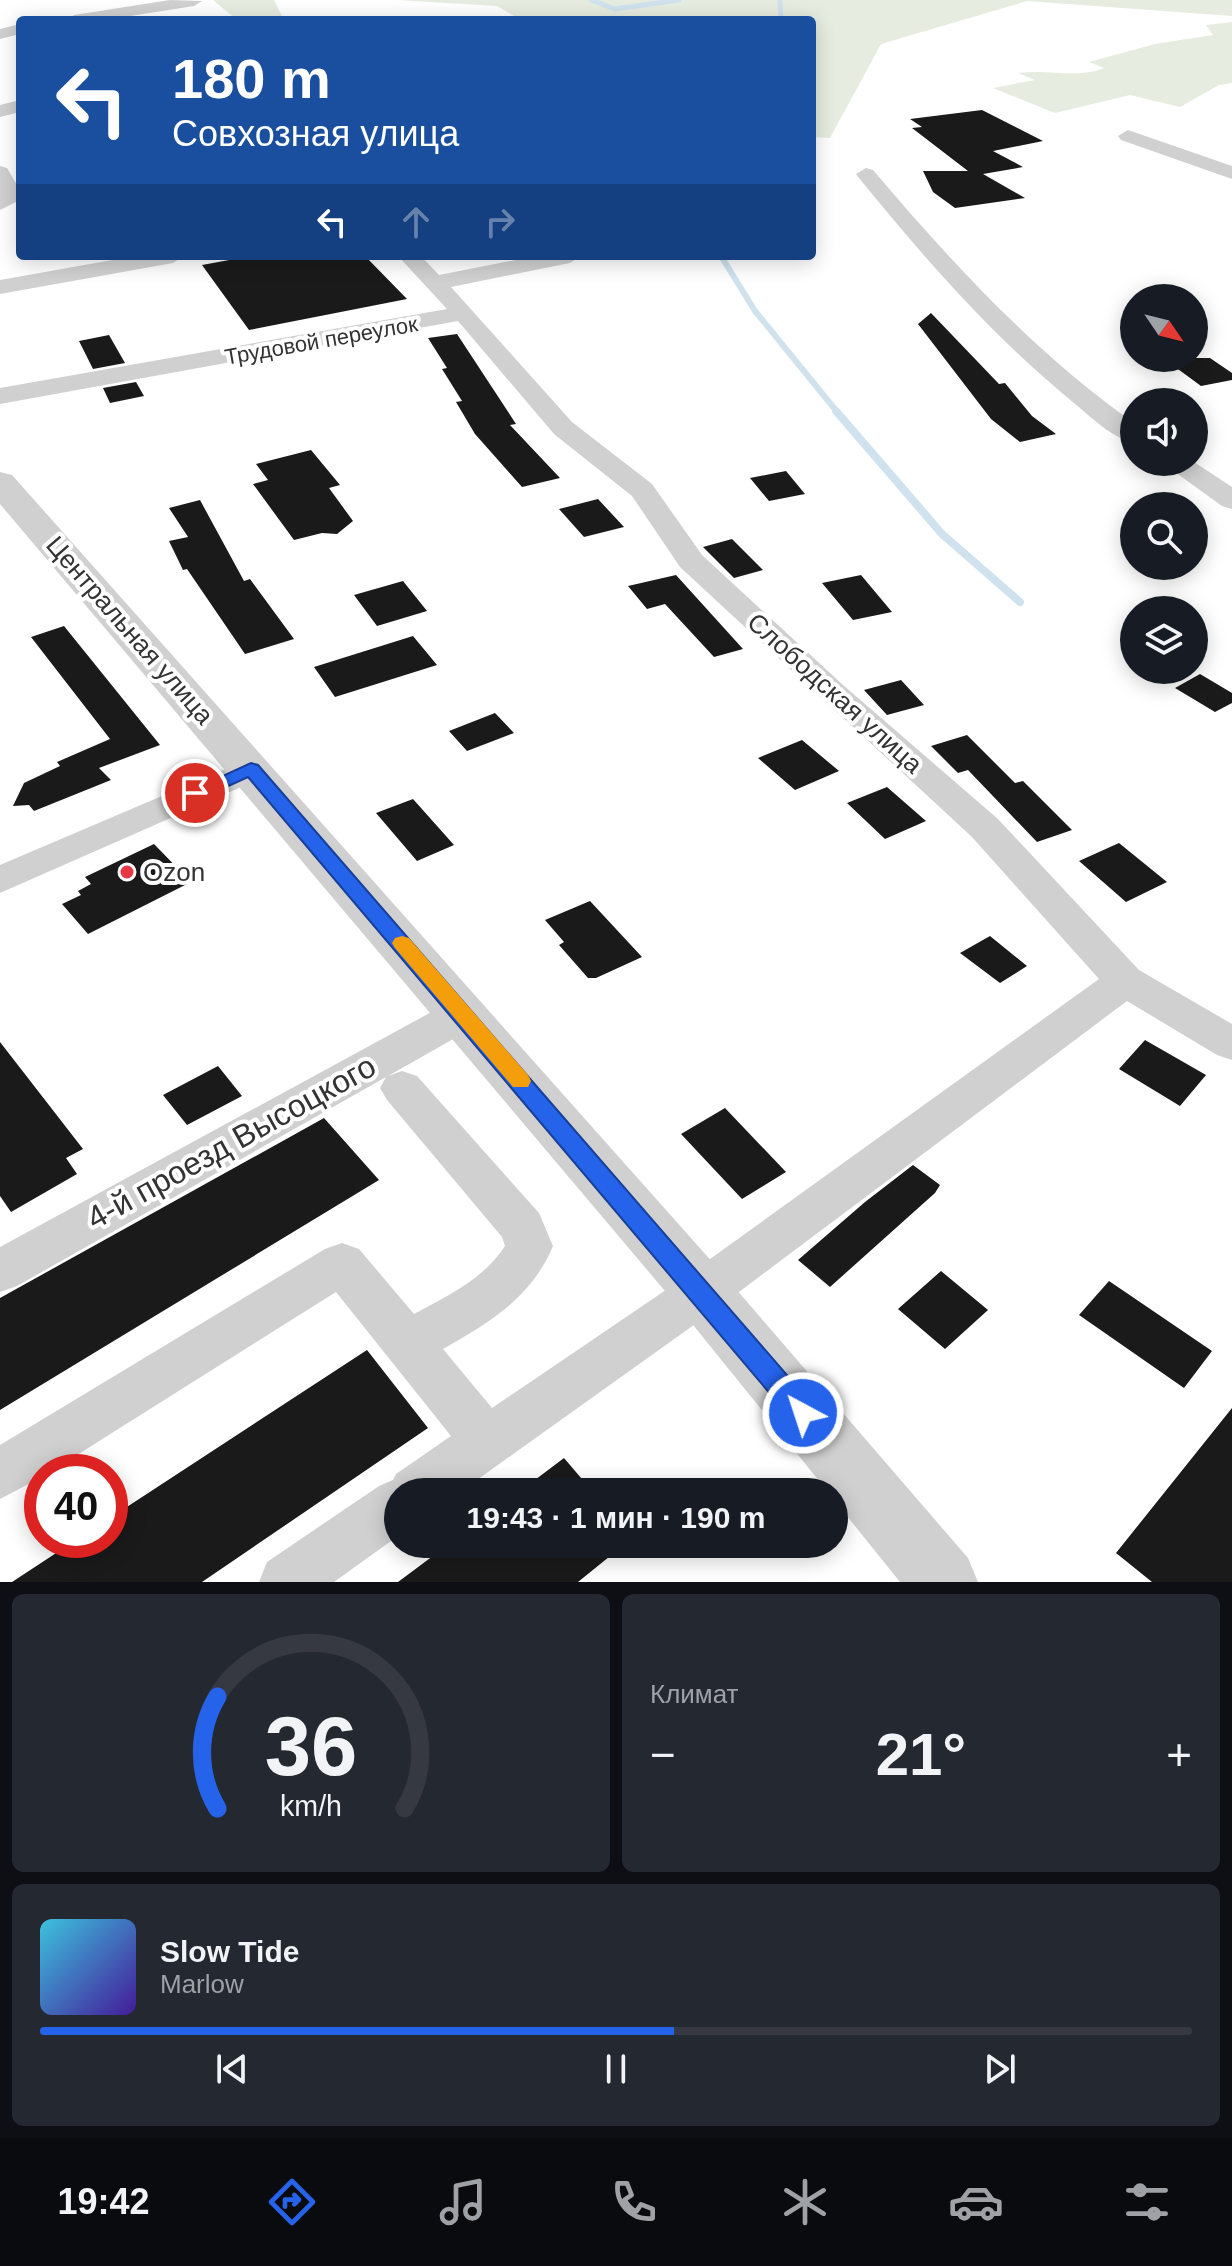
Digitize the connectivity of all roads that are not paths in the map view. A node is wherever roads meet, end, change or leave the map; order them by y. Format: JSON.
{"nodes":[{"id":1,"x":194,"y":1,"type":"edge"},
{"id":2,"x":99,"y":16,"type":"edge"},
{"id":3,"x":1128,"y":136,"type":"dead end"},
{"id":4,"x":0,"y":172,"type":"edge"},
{"id":5,"x":1232,"y":173,"type":"edge"},
{"id":6,"x":866,"y":174,"type":"dead end"},
{"id":7,"x":0,"y":204,"type":"edge"},
{"id":8,"x":151,"y":260,"type":"edge"},
{"id":9,"x":413,"y":260,"type":"edge"},
{"id":10,"x":550,"y":260,"type":"edge"},
{"id":11,"x":434,"y":283,"type":"junction"},
{"id":12,"x":0,"y":287,"type":"edge"},
{"id":13,"x":464,"y":313,"type":"junction"},
{"id":14,"x":0,"y":396,"type":"edge"},
{"id":15,"x":1120,"y":426,"type":"edge"},
{"id":16,"x":1197,"y":476,"type":"edge"},
{"id":17,"x":0,"y":482,"type":"edge"},
{"id":18,"x":1232,"y":499,"type":"edge"},
{"id":19,"x":251,"y":769,"type":"junction"},
{"id":20,"x":0,"y":880,"type":"edge"},
{"id":21,"x":1125,"y":981,"type":"junction"},
{"id":22,"x":463,"y":1014,"type":"junction"},
{"id":23,"x":1232,"y":1044,"type":"edge"},
{"id":24,"x":402,"y":1088,"type":"dead end"},
{"id":25,"x":0,"y":1271,"type":"edge"},
{"id":26,"x":702,"y":1292,"type":"junction"},
{"id":27,"x":406,"y":1344,"type":"junction"},
{"id":28,"x":487,"y":1441,"type":"junction"},
{"id":29,"x":0,"y":1474,"type":"edge"},
{"id":30,"x":435,"y":1478,"type":"edge"},
{"id":31,"x":384,"y":1514,"type":"edge"},
{"id":32,"x":287,"y":1582,"type":"edge"},
{"id":33,"x":944,"y":1582,"type":"edge"}],
"edges":[{"from":1,"to":2,"type":"street"},
{"from":3,"to":5,"type":"street"},
{"from":4,"to":7,"type":"street"},
{"from":6,"to":15,"type":"street"},
{"from":8,"to":12,"type":"street"},
{"from":9,"to":11,"type":"street"},
{"from":10,"to":11,"type":"street","name":"Трудовой переулок"},
{"from":11,"to":13,"type":"street","name":"Трудовой переулок"},
{"from":13,"to":14,"type":"street","name":"Трудовой переулок"},
{"from":13,"to":21,"type":"street","name":"Слободская улица"},
{"from":16,"to":18,"type":"street"},
{"from":17,"to":19,"type":"street","name":"Центральная улица"},
{"from":19,"to":20,"type":"street"},
{"from":19,"to":22,"type":"street","name":"Центральная улица"},
{"from":21,"to":23,"type":"street","name":"Слободская улица"},
{"from":21,"to":26,"type":"street"},
{"from":22,"to":25,"type":"street","name":"4-й проезд Высоцкого"},
{"from":22,"to":26,"type":"street","name":"Центральная улица"},
{"from":24,"to":27,"type":"street"},
{"from":26,"to":28,"type":"street"},
{"from":26,"to":33,"type":"street","name":"Центральная улица"},
{"from":27,"to":28,"type":"street"},
{"from":27,"to":29,"type":"street"},
{"from":28,"to":30,"type":"street"},
{"from":31,"to":32,"type":"street"}]}
